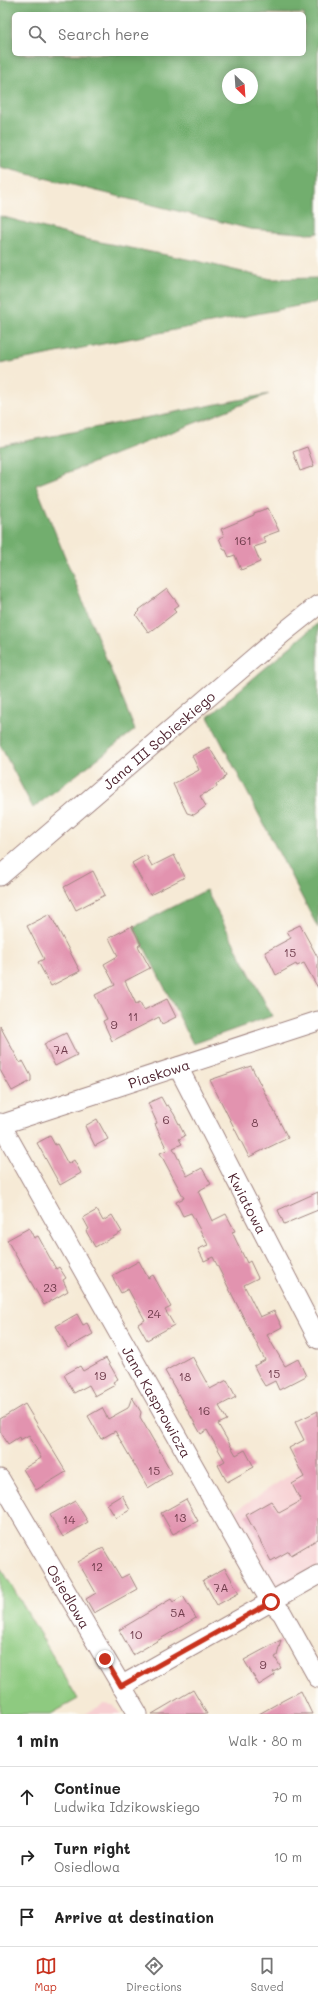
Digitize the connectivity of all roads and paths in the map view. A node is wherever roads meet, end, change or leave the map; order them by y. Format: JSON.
{"nodes":[{"id":1,"x":318,"y":605,"type":"edge"},
{"id":2,"x":0,"y":876,"type":"edge"},
{"id":3,"x":318,"y":1021,"type":"edge"},
{"id":4,"x":178,"y":1067,"type":"junction"},
{"id":5,"x":0,"y":1124,"type":"edge"},
{"id":6,"x":318,"y":1339,"type":"edge"},
{"id":7,"x":0,"y":1479,"type":"edge"},
{"id":8,"x":318,"y":1575,"type":"edge"},
{"id":9,"x":271,"y":1602,"type":"junction"},
{"id":10,"x":318,"y":1678,"type":"edge"},
{"id":11,"x":121,"y":1686,"type":"junction"},
{"id":12,"x":138,"y":1714,"type":"edge"}],
"edges":[{"from":1,"to":2,"type":"street","name":"Jana III Sobieskiego"},
{"from":3,"to":4,"type":"street","name":"Piaskowa"},
{"from":4,"to":5,"type":"street","name":"Piaskowa"},
{"from":4,"to":6,"type":"street","name":"Kwiatowa"},
{"from":5,"to":9,"type":"street","name":"Jana Kasprowicza"},
{"from":7,"to":11,"type":"street","name":"Osiedlowa"},
{"from":8,"to":9,"type":"street"},
{"from":9,"to":10,"type":"street","name":"Jana Kasprowicza"},
{"from":9,"to":11,"type":"street"},
{"from":11,"to":12,"type":"street","name":"Osiedlowa"}]}
